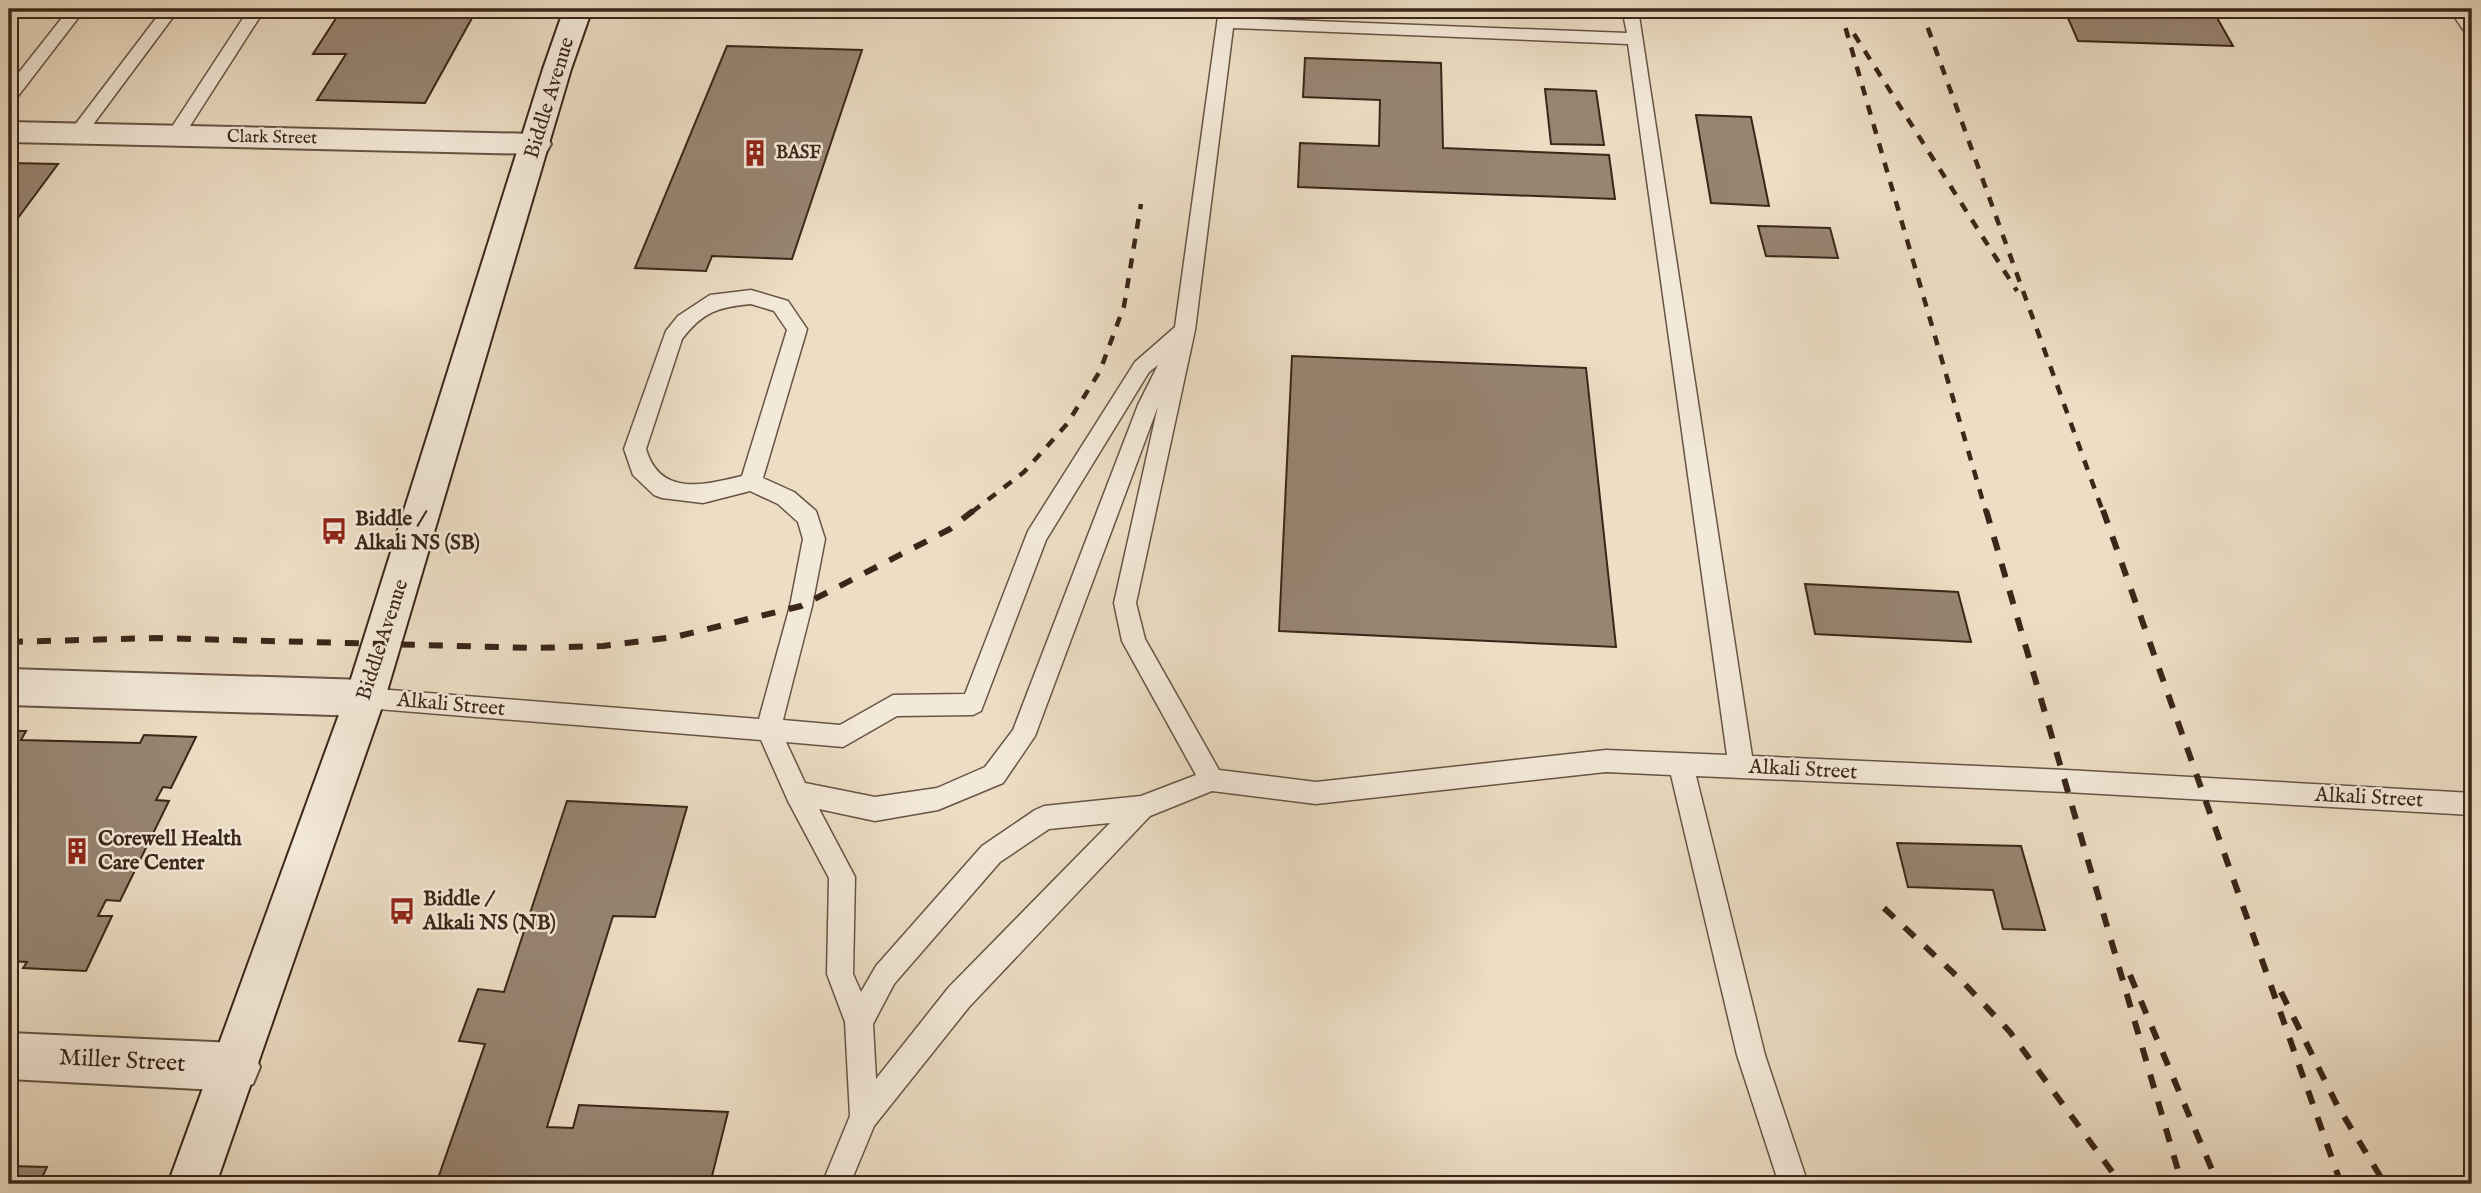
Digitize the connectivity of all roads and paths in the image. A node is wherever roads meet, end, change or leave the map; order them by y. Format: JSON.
{"nodes":[{"id":1,"x":77,"y":9,"type":"edge"},
{"id":2,"x":171,"y":9,"type":"edge"},
{"id":3,"x":257,"y":9,"type":"edge"},
{"id":4,"x":578,"y":9,"type":"edge"},
{"id":5,"x":1630,"y":9,"type":"edge"},
{"id":6,"x":2457,"y":9,"type":"edge"},
{"id":7,"x":1226,"y":16,"type":"edge"},
{"id":8,"x":2472,"y":30,"type":"edge"},
{"id":9,"x":1636,"y":39,"type":"junction"},
{"id":10,"x":9,"y":96,"type":"edge"},
{"id":11,"x":9,"y":132,"type":"edge"},
{"id":12,"x":77,"y":134,"type":"junction"},
{"id":13,"x":175,"y":136,"type":"junction"},
{"id":14,"x":536,"y":144,"type":"junction"},
{"id":15,"x":1185,"y":330,"type":"junction"},
{"id":16,"x":751,"y":482,"type":"junction"},
{"id":17,"x":9,"y":687,"type":"edge"},
{"id":18,"x":365,"y":698,"type":"junction"},
{"id":19,"x":768,"y":730,"type":"junction"},
{"id":20,"x":1681,"y":764,"type":"junction"},
{"id":21,"x":1741,"y":767,"type":"junction"},
{"id":22,"x":1212,"y":780,"type":"junction"},
{"id":23,"x":797,"y":793,"type":"junction"},
{"id":24,"x":2472,"y":804,"type":"edge"},
{"id":25,"x":1140,"y":808,"type":"junction"},
{"id":26,"x":859,"y":1022,"type":"junction"},
{"id":27,"x":9,"y":1056,"type":"edge"},
{"id":28,"x":236,"y":1067,"type":"junction"},
{"id":29,"x":864,"y":1116,"type":"junction"},
{"id":30,"x":192,"y":1184,"type":"edge"},
{"id":31,"x":836,"y":1184,"type":"edge"},
{"id":32,"x":1793,"y":1184,"type":"edge"}],
"edges":[{"from":1,"to":10,"type":"lane"},
{"from":2,"to":12,"type":"lane"},
{"from":3,"to":13,"type":"lane"},
{"from":4,"to":14,"type":"main road","name":"Biddle Avenue"},
{"from":5,"to":9,"type":"lane"},
{"from":6,"to":8,"type":"lane"},
{"from":7,"to":9,"type":"lane"},
{"from":7,"to":15,"type":"lane"},
{"from":9,"to":21,"type":"lane"},
{"from":11,"to":12,"type":"main road","name":"Clark Street"},
{"from":12,"to":13,"type":"main road","name":"Clark Street"},
{"from":13,"to":14,"type":"main road","name":"Clark Street"},
{"from":14,"to":18,"type":"main road","name":"Biddle Avenue"},
{"from":15,"to":19,"type":"lane","name":"Alkali Street"},
{"from":15,"to":22,"type":"lane"},
{"from":15,"to":23,"type":"lane"},
{"from":16,"to":16,"type":"lane"},
{"from":16,"to":19,"type":"lane"},
{"from":17,"to":18,"type":"main road","name":"Alkali Street"},
{"from":18,"to":19,"type":"lane","name":"Alkali Street"},
{"from":18,"to":28,"type":"main road","name":"Biddle Avenue"},
{"from":19,"to":23,"type":"lane"},
{"from":20,"to":21,"type":"lane","name":"Alkali Street"},
{"from":20,"to":22,"type":"lane","name":"Alkali Street"},
{"from":20,"to":32,"type":"lane"},
{"from":21,"to":24,"type":"lane","name":"Alkali Street"},
{"from":22,"to":25,"type":"lane","name":"Alkali Street"},
{"from":23,"to":26,"type":"lane"},
{"from":25,"to":26,"type":"lane"},
{"from":25,"to":29,"type":"lane"},
{"from":26,"to":29,"type":"lane"},
{"from":27,"to":28,"type":"main road","name":"Miller Street"},
{"from":28,"to":30,"type":"main road","name":"Biddle Avenue"},
{"from":29,"to":31,"type":"lane"}]}
